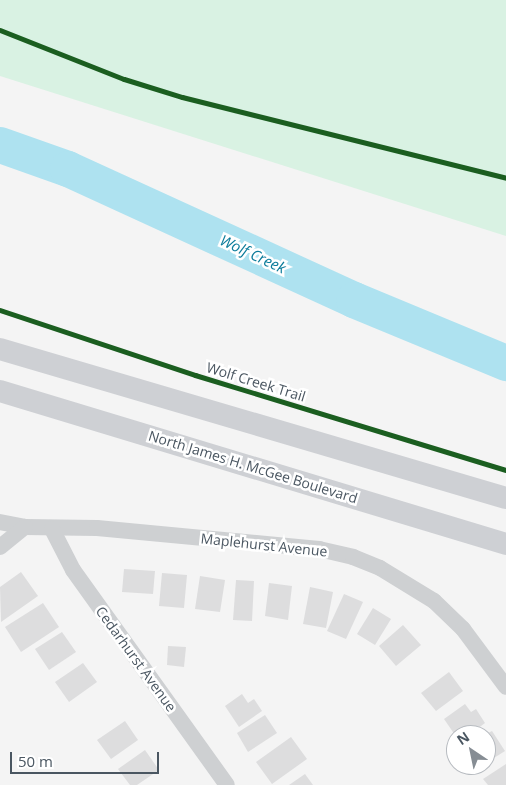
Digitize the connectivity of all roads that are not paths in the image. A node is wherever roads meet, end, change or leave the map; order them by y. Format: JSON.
{"nodes":[{"id":1,"x":0,"y":350,"type":"edge"},
{"id":2,"x":0,"y":391,"type":"edge"},
{"id":3,"x":506,"y":498,"type":"edge"},
{"id":4,"x":0,"y":522,"type":"edge"},
{"id":5,"x":24,"y":527,"type":"junction"},
{"id":6,"x":52,"y":529,"type":"junction"},
{"id":7,"x":506,"y":544,"type":"edge"},
{"id":8,"x":0,"y":547,"type":"edge"},
{"id":9,"x":506,"y":686,"type":"edge"},
{"id":10,"x":226,"y":785,"type":"edge"}],
"edges":[{"from":1,"to":3,"type":"main road"},
{"from":2,"to":7,"type":"main road","name":"North James H. McGee Boulevard"},
{"from":4,"to":5,"type":"street","name":"Maplehurst Avenue"},
{"from":5,"to":6,"type":"street","name":"Maplehurst Avenue"},
{"from":5,"to":8,"type":"street"},
{"from":6,"to":9,"type":"street","name":"Maplehurst Avenue"},
{"from":6,"to":10,"type":"street","name":"Cedarhurst Avenue"}]}
